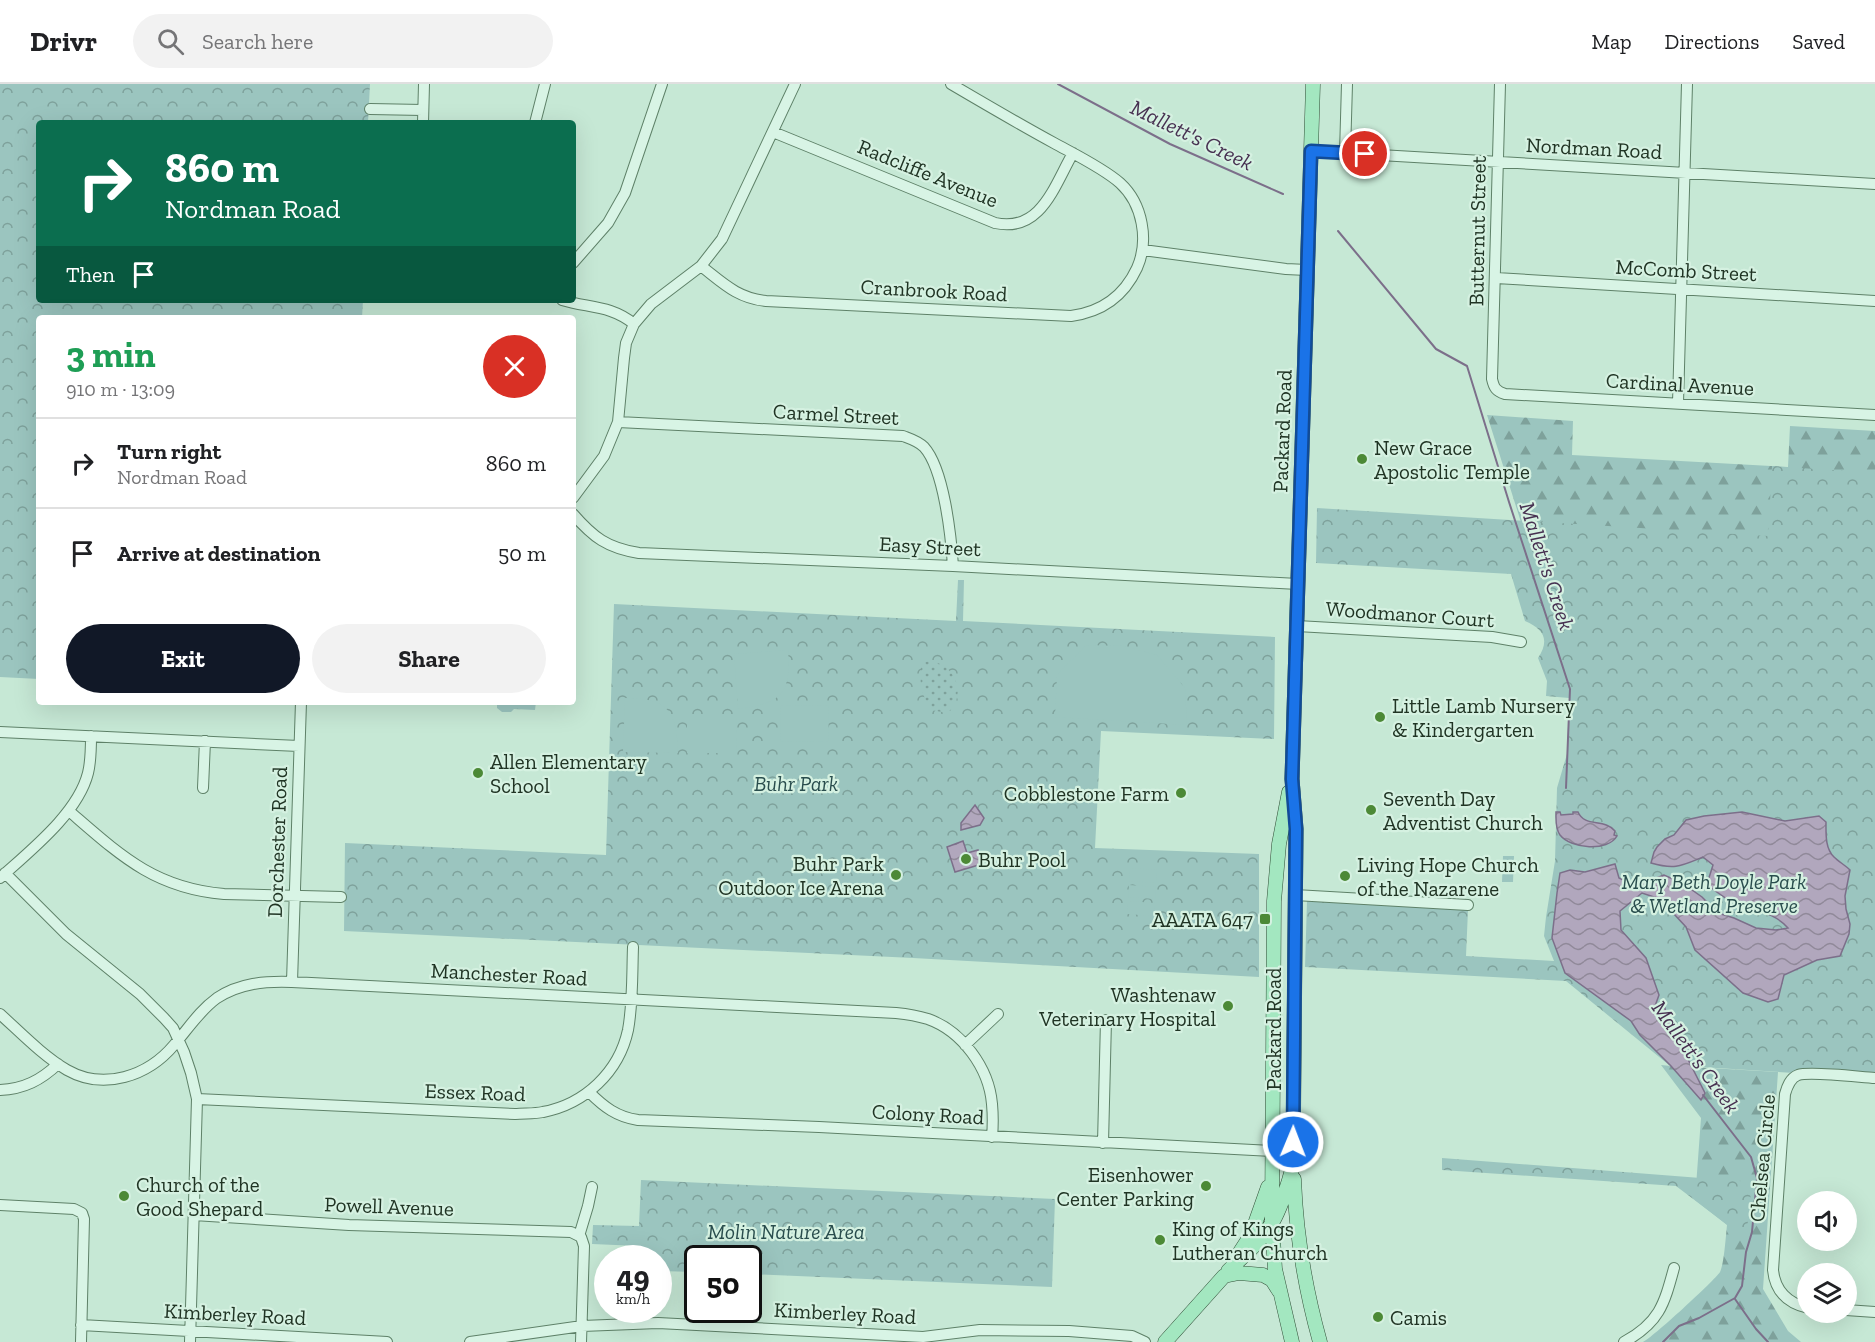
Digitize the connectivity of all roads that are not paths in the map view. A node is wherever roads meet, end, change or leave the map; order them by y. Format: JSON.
{"nodes":[{"id":1,"x":424,"y":84,"type":"edge"},
{"id":2,"x":545,"y":84,"type":"edge"},
{"id":3,"x":662,"y":84,"type":"edge"},
{"id":4,"x":795,"y":84,"type":"edge"},
{"id":5,"x":951,"y":84,"type":"edge"},
{"id":6,"x":1313,"y":84,"type":"edge"},
{"id":7,"x":1347,"y":84,"type":"edge"},
{"id":8,"x":1500,"y":84,"type":"edge"},
{"id":9,"x":1687,"y":84,"type":"edge"},
{"id":10,"x":370,"y":109,"type":"dead end"},
{"id":11,"x":423,"y":110,"type":"junction"},
{"id":12,"x":423,"y":120,"type":"edge"},
{"id":13,"x":536,"y":120,"type":"edge"},
{"id":14,"x":773,"y":132,"type":"junction"},
{"id":15,"x":1311,"y":151,"type":"junction"},
{"id":16,"x":1072,"y":153,"type":"junction"},
{"id":17,"x":1345,"y":153,"type":"junction"},
{"id":18,"x":1498,"y":162,"type":"junction"},
{"id":19,"x":1684,"y":173,"type":"junction"},
{"id":20,"x":1875,"y":184,"type":"edge"},
{"id":21,"x":1143,"y":250,"type":"junction"},
{"id":22,"x":576,"y":260,"type":"edge"},
{"id":23,"x":701,"y":266,"type":"junction"},
{"id":24,"x":1307,"y":270,"type":"junction"},
{"id":25,"x":1496,"y":278,"type":"junction"},
{"id":26,"x":1682,"y":290,"type":"junction"},
{"id":27,"x":1875,"y":301,"type":"edge"},
{"id":28,"x":574,"y":303,"type":"edge"},
{"id":29,"x":634,"y":324,"type":"junction"},
{"id":30,"x":1492,"y":379,"type":"joint"},
{"id":31,"x":1678,"y":403,"type":"junction"},
{"id":32,"x":1875,"y":415,"type":"edge"},
{"id":33,"x":618,"y":422,"type":"junction"},
{"id":34,"x":576,"y":494,"type":"edge"},
{"id":35,"x":576,"y":517,"type":"edge"},
{"id":36,"x":953,"y":566,"type":"junction"},
{"id":37,"x":1298,"y":584,"type":"junction"},
{"id":38,"x":1297,"y":626,"type":"junction"},
{"id":39,"x":1521,"y":642,"type":"dead end"},
{"id":40,"x":301,"y":705,"type":"edge"},
{"id":41,"x":0,"y":732,"type":"edge"},
{"id":42,"x":92,"y":736,"type":"junction"},
{"id":43,"x":205,"y":741,"type":"junction"},
{"id":44,"x":299,"y":746,"type":"junction"},
{"id":45,"x":1292,"y":779,"type":"junction"},
{"id":46,"x":202,"y":788,"type":"dead end"},
{"id":47,"x":69,"y":811,"type":"junction"},
{"id":48,"x":1276,"y":871,"type":"junction"},
{"id":49,"x":3,"y":876,"type":"edge"},
{"id":50,"x":1295,"y":895,"type":"junction"},
{"id":51,"x":295,"y":897,"type":"junction"},
{"id":52,"x":341,"y":897,"type":"dead end"},
{"id":53,"x":1468,"y":905,"type":"dead end"},
{"id":54,"x":633,"y":946,"type":"dead end"},
{"id":55,"x":1294,"y":953,"type":"junction"},
{"id":56,"x":1273,"y":973,"type":"junction"},
{"id":57,"x":292,"y":982,"type":"junction"},
{"id":58,"x":631,"y":999,"type":"junction"},
{"id":59,"x":0,"y":1014,"type":"edge"},
{"id":60,"x":998,"y":1014,"type":"dead end"},
{"id":61,"x":1106,"y":1020,"type":"dead end"},
{"id":62,"x":178,"y":1040,"type":"junction"},
{"id":63,"x":1294,"y":1041,"type":"junction"},
{"id":64,"x":965,"y":1045,"type":"junction"},
{"id":65,"x":58,"y":1064,"type":"junction"},
{"id":66,"x":1875,"y":1078,"type":"edge"},
{"id":67,"x":0,"y":1090,"type":"edge"},
{"id":68,"x":590,"y":1092,"type":"junction"},
{"id":69,"x":197,"y":1099,"type":"junction"},
{"id":70,"x":992,"y":1137,"type":"junction"},
{"id":71,"x":1103,"y":1143,"type":"junction"},
{"id":72,"x":1273,"y":1151,"type":"junction"},
{"id":73,"x":1293,"y":1166,"type":"junction"},
{"id":74,"x":1273,"y":1171,"type":"junction"},
{"id":75,"x":592,"y":1187,"type":"dead end"},
{"id":76,"x":0,"y":1205,"type":"edge"},
{"id":77,"x":194,"y":1215,"type":"junction"},
{"id":78,"x":1272,"y":1223,"type":"junction"},
{"id":79,"x":580,"y":1236,"type":"junction"},
{"id":80,"x":1674,"y":1268,"type":"dead end"},
{"id":81,"x":1226,"y":1274,"type":"junction"},
{"id":82,"x":1280,"y":1292,"type":"junction"},
{"id":83,"x":1797,"y":1305,"type":"edge"},
{"id":84,"x":1857,"y":1311,"type":"edge"},
{"id":85,"x":1875,"y":1312,"type":"edge"},
{"id":86,"x":81,"y":1325,"type":"junction"},
{"id":87,"x":582,"y":1326,"type":"junction"},
{"id":88,"x":190,"y":1336,"type":"edge"},
{"id":89,"x":1290,"y":1336,"type":"edge"},
{"id":90,"x":812,"y":1337,"type":"edge"},
{"id":91,"x":81,"y":1342,"type":"edge"},
{"id":92,"x":387,"y":1342,"type":"edge"},
{"id":93,"x":470,"y":1342,"type":"edge"},
{"id":94,"x":581,"y":1342,"type":"edge"},
{"id":95,"x":1144,"y":1342,"type":"edge"},
{"id":96,"x":1165,"y":1342,"type":"edge"},
{"id":97,"x":1314,"y":1342,"type":"edge"},
{"id":98,"x":1320,"y":1342,"type":"edge"},
{"id":99,"x":1624,"y":1342,"type":"edge"}],
"edges":[{"from":1,"to":11,"type":"street"},
{"from":2,"to":13,"type":"street"},
{"from":3,"to":22,"type":"street"},
{"from":4,"to":14,"type":"street"},
{"from":5,"to":16,"type":"street"},
{"from":6,"to":15,"type":"main road","name":"Packard Road"},
{"from":7,"to":17,"type":"street"},
{"from":8,"to":18,"type":"street","name":"Butternut Street"},
{"from":9,"to":19,"type":"street"},
{"from":10,"to":11,"type":"street"},
{"from":11,"to":12,"type":"street"},
{"from":14,"to":16,"type":"street","name":"Radcliffe Avenue"},
{"from":14,"to":23,"type":"street"},
{"from":15,"to":17,"type":"street","name":"Nordman Road"},
{"from":15,"to":24,"type":"main road","name":"Packard Road"},
{"from":16,"to":21,"type":"street"},
{"from":17,"to":18,"type":"street","name":"Nordman Road"},
{"from":18,"to":19,"type":"street","name":"Nordman Road"},
{"from":18,"to":25,"type":"street","name":"Butternut Street"},
{"from":19,"to":20,"type":"street","name":"Nordman Road"},
{"from":19,"to":26,"type":"street"},
{"from":21,"to":23,"type":"street","name":"Cranbrook Road"},
{"from":21,"to":24,"type":"street"},
{"from":23,"to":29,"type":"street"},
{"from":24,"to":37,"type":"main road","name":"Packard Road"},
{"from":25,"to":26,"type":"street","name":"McComb Street"},
{"from":25,"to":30,"type":"street","name":"Butternut Street"},
{"from":26,"to":27,"type":"street","name":"McComb Street"},
{"from":26,"to":31,"type":"street"},
{"from":28,"to":29,"type":"street"},
{"from":29,"to":33,"type":"street"},
{"from":30,"to":31,"type":"street","name":"Cardinal Avenue"},
{"from":31,"to":32,"type":"street","name":"Cardinal Avenue"},
{"from":33,"to":34,"type":"street"},
{"from":33,"to":36,"type":"street","name":"Carmel Street"},
{"from":35,"to":36,"type":"street","name":"Easy Street"},
{"from":36,"to":37,"type":"street","name":"Easy Street"},
{"from":37,"to":38,"type":"main road","name":"Packard Road"},
{"from":38,"to":39,"type":"street","name":"Woodmanor Court"},
{"from":38,"to":45,"type":"main road","name":"Packard Road"},
{"from":40,"to":44,"type":"street","name":"Dorchester Road"},
{"from":41,"to":42,"type":"street"},
{"from":42,"to":43,"type":"street"},
{"from":42,"to":47,"type":"street"},
{"from":43,"to":44,"type":"street"},
{"from":43,"to":46,"type":"street"},
{"from":44,"to":51,"type":"street","name":"Dorchester Road"},
{"from":45,"to":48,"type":"main road","name":"Packard Road"},
{"from":45,"to":50,"type":"main road","name":"Packard Road"},
{"from":47,"to":49,"type":"street"},
{"from":47,"to":51,"type":"street"},
{"from":48,"to":55,"type":"main road"},
{"from":48,"to":56,"type":"main road","name":"Packard Road"},
{"from":49,"to":62,"type":"street"},
{"from":50,"to":53,"type":"street"},
{"from":50,"to":55,"type":"main road","name":"Packard Road"},
{"from":51,"to":52,"type":"street"},
{"from":51,"to":57,"type":"street","name":"Dorchester Road"},
{"from":54,"to":58,"type":"street","name":"Essex Road"},
{"from":55,"to":63,"type":"main road","name":"Packard Road"},
{"from":56,"to":63,"type":"main road"},
{"from":56,"to":72,"type":"main road","name":"Packard Road"},
{"from":57,"to":58,"type":"street","name":"Manchester Road"},
{"from":57,"to":62,"type":"street","name":"Manchester Road"},
{"from":58,"to":64,"type":"street","name":"Manchester Road"},
{"from":58,"to":68,"type":"street","name":"Essex Road"},
{"from":59,"to":65,"type":"street","name":"Manchester Road"},
{"from":60,"to":64,"type":"street"},
{"from":61,"to":71,"type":"street"},
{"from":62,"to":65,"type":"street","name":"Manchester Road"},
{"from":62,"to":69,"type":"street"},
{"from":63,"to":73,"type":"main road","name":"Packard Road"},
{"from":64,"to":70,"type":"street","name":"Manchester Road"},
{"from":65,"to":67,"type":"street"},
{"from":66,"to":83,"type":"street","name":"Chelsea Circle"},
{"from":68,"to":69,"type":"street","name":"Essex Road"},
{"from":68,"to":70,"type":"street","name":"Colony Road"},
{"from":69,"to":77,"type":"street"},
{"from":70,"to":71,"type":"street","name":"Colony Road"},
{"from":71,"to":72,"type":"street","name":"Colony Road"},
{"from":72,"to":74,"type":"main road","name":"Packard Road"},
{"from":73,"to":78,"type":"main road","name":"Packard Road"},
{"from":73,"to":98,"type":"main road"},
{"from":74,"to":78,"type":"main road","name":"Packard Road"},
{"from":74,"to":81,"type":"main road"},
{"from":75,"to":79,"type":"street"},
{"from":76,"to":86,"type":"street"},
{"from":77,"to":79,"type":"street","name":"Powell Avenue"},
{"from":77,"to":88,"type":"street"},
{"from":78,"to":81,"type":"main road","name":"Packard Road"},
{"from":78,"to":82,"type":"main road","name":"Packard Road"},
{"from":79,"to":87,"type":"street"},
{"from":80,"to":99,"type":"street"},
{"from":81,"to":82,"type":"main road"},
{"from":81,"to":96,"type":"main road","name":"Packard Road"},
{"from":82,"to":89,"type":"main road","name":"Packard Road"},
{"from":84,"to":85,"type":"street"},
{"from":86,"to":88,"type":"street","name":"Kimberley Road"},
{"from":86,"to":91,"type":"street"},
{"from":87,"to":90,"type":"street","name":"Kimberley Road"},
{"from":87,"to":93,"type":"street","name":"Kimberley Road"},
{"from":87,"to":94,"type":"street"},
{"from":88,"to":92,"type":"street","name":"Kimberley Road"},
{"from":89,"to":97,"type":"main road"},
{"from":90,"to":95,"type":"street","name":"Kimberley Road"}]}
